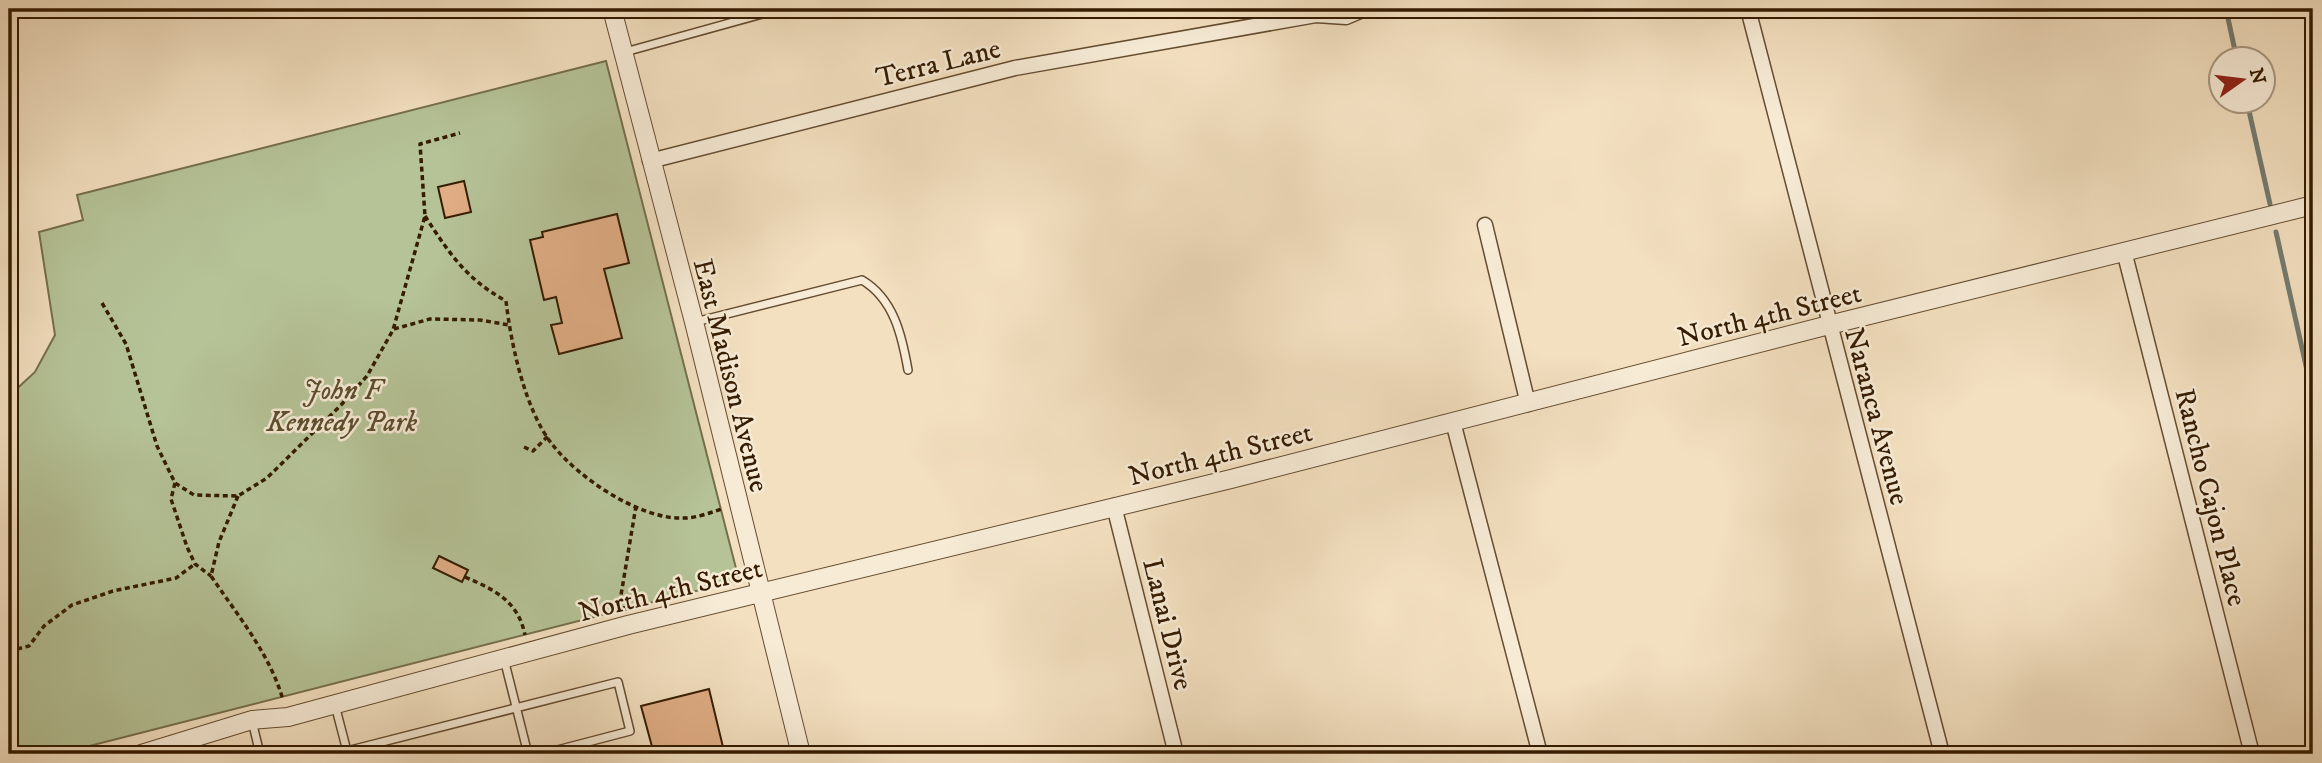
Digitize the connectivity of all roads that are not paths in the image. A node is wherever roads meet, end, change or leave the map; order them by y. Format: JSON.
{"nodes":[{"id":1,"x":612,"y":9,"type":"edge"},
{"id":2,"x":780,"y":9,"type":"edge"},
{"id":3,"x":1365,"y":9,"type":"edge"},
{"id":4,"x":1748,"y":9,"type":"edge"},
{"id":5,"x":754,"y":12,"type":"edge"},
{"id":6,"x":624,"y":52,"type":"junction"},
{"id":7,"x":650,"y":161,"type":"junction"},
{"id":8,"x":2313,"y":205,"type":"edge"},
{"id":9,"x":1485,"y":225,"type":"dead end"},
{"id":10,"x":2124,"y":251,"type":"junction"},
{"id":11,"x":694,"y":322,"type":"junction"},
{"id":12,"x":1829,"y":325,"type":"junction"},
{"id":13,"x":908,"y":370,"type":"dead end"},
{"id":14,"x":1528,"y":404,"type":"junction"},
{"id":15,"x":1453,"y":422,"type":"junction"},
{"id":16,"x":1114,"y":506,"type":"junction"},
{"id":17,"x":761,"y":594,"type":"junction"},
{"id":18,"x":504,"y":659,"type":"junction"},
{"id":19,"x":335,"y":705,"type":"junction"},
{"id":20,"x":517,"y":708,"type":"junction"},
{"id":21,"x":252,"y":720,"type":"junction"},
{"id":22,"x":381,"y":743,"type":"junction"},
{"id":23,"x":347,"y":751,"type":"junction"},
{"id":24,"x":141,"y":754,"type":"edge"},
{"id":25,"x":260,"y":754,"type":"edge"},
{"id":26,"x":335,"y":754,"type":"edge"},
{"id":27,"x":384,"y":754,"type":"edge"},
{"id":28,"x":528,"y":754,"type":"edge"},
{"id":29,"x":542,"y":754,"type":"edge"},
{"id":30,"x":801,"y":754,"type":"edge"},
{"id":31,"x":1176,"y":754,"type":"edge"},
{"id":32,"x":1540,"y":754,"type":"edge"},
{"id":33,"x":1942,"y":754,"type":"edge"},
{"id":34,"x":2252,"y":754,"type":"edge"}],
"edges":[{"from":1,"to":6,"type":"street","name":"East Madison Avenue"},
{"from":2,"to":5,"type":"lane"},
{"from":3,"to":7,"type":"street","name":"Terra Lane"},
{"from":4,"to":12,"type":"street","name":"Naranca Avenue"},
{"from":5,"to":6,"type":"lane"},
{"from":6,"to":7,"type":"street","name":"East Madison Avenue"},
{"from":7,"to":11,"type":"street","name":"East Madison Avenue"},
{"from":8,"to":10,"type":"street","name":"North 4th Street"},
{"from":9,"to":14,"type":"street"},
{"from":10,"to":12,"type":"street","name":"North 4th Street"},
{"from":10,"to":34,"type":"street","name":"Rancho Cajon Place"},
{"from":11,"to":13,"type":"lane"},
{"from":11,"to":17,"type":"street","name":"East Madison Avenue"},
{"from":12,"to":14,"type":"street","name":"North 4th Street"},
{"from":12,"to":33,"type":"street","name":"Naranca Avenue"},
{"from":14,"to":15,"type":"street","name":"North 4th Street"},
{"from":15,"to":16,"type":"street","name":"North 4th Street"},
{"from":15,"to":32,"type":"street"},
{"from":16,"to":17,"type":"street","name":"North 4th Street"},
{"from":16,"to":31,"type":"street","name":"Lanai Drive"},
{"from":17,"to":18,"type":"street","name":"North 4th Street"},
{"from":17,"to":30,"type":"street","name":"East Madison Avenue"},
{"from":18,"to":19,"type":"street","name":"North 4th Street"},
{"from":18,"to":20,"type":"lane"},
{"from":19,"to":21,"type":"street","name":"North 4th Street"},
{"from":19,"to":23,"type":"lane"},
{"from":20,"to":22,"type":"lane"},
{"from":20,"to":28,"type":"lane"},
{"from":20,"to":29,"type":"lane"},
{"from":21,"to":24,"type":"street","name":"North 4th Street"},
{"from":21,"to":25,"type":"lane"},
{"from":22,"to":23,"type":"lane"},
{"from":22,"to":27,"type":"lane"},
{"from":23,"to":26,"type":"lane"}]}
